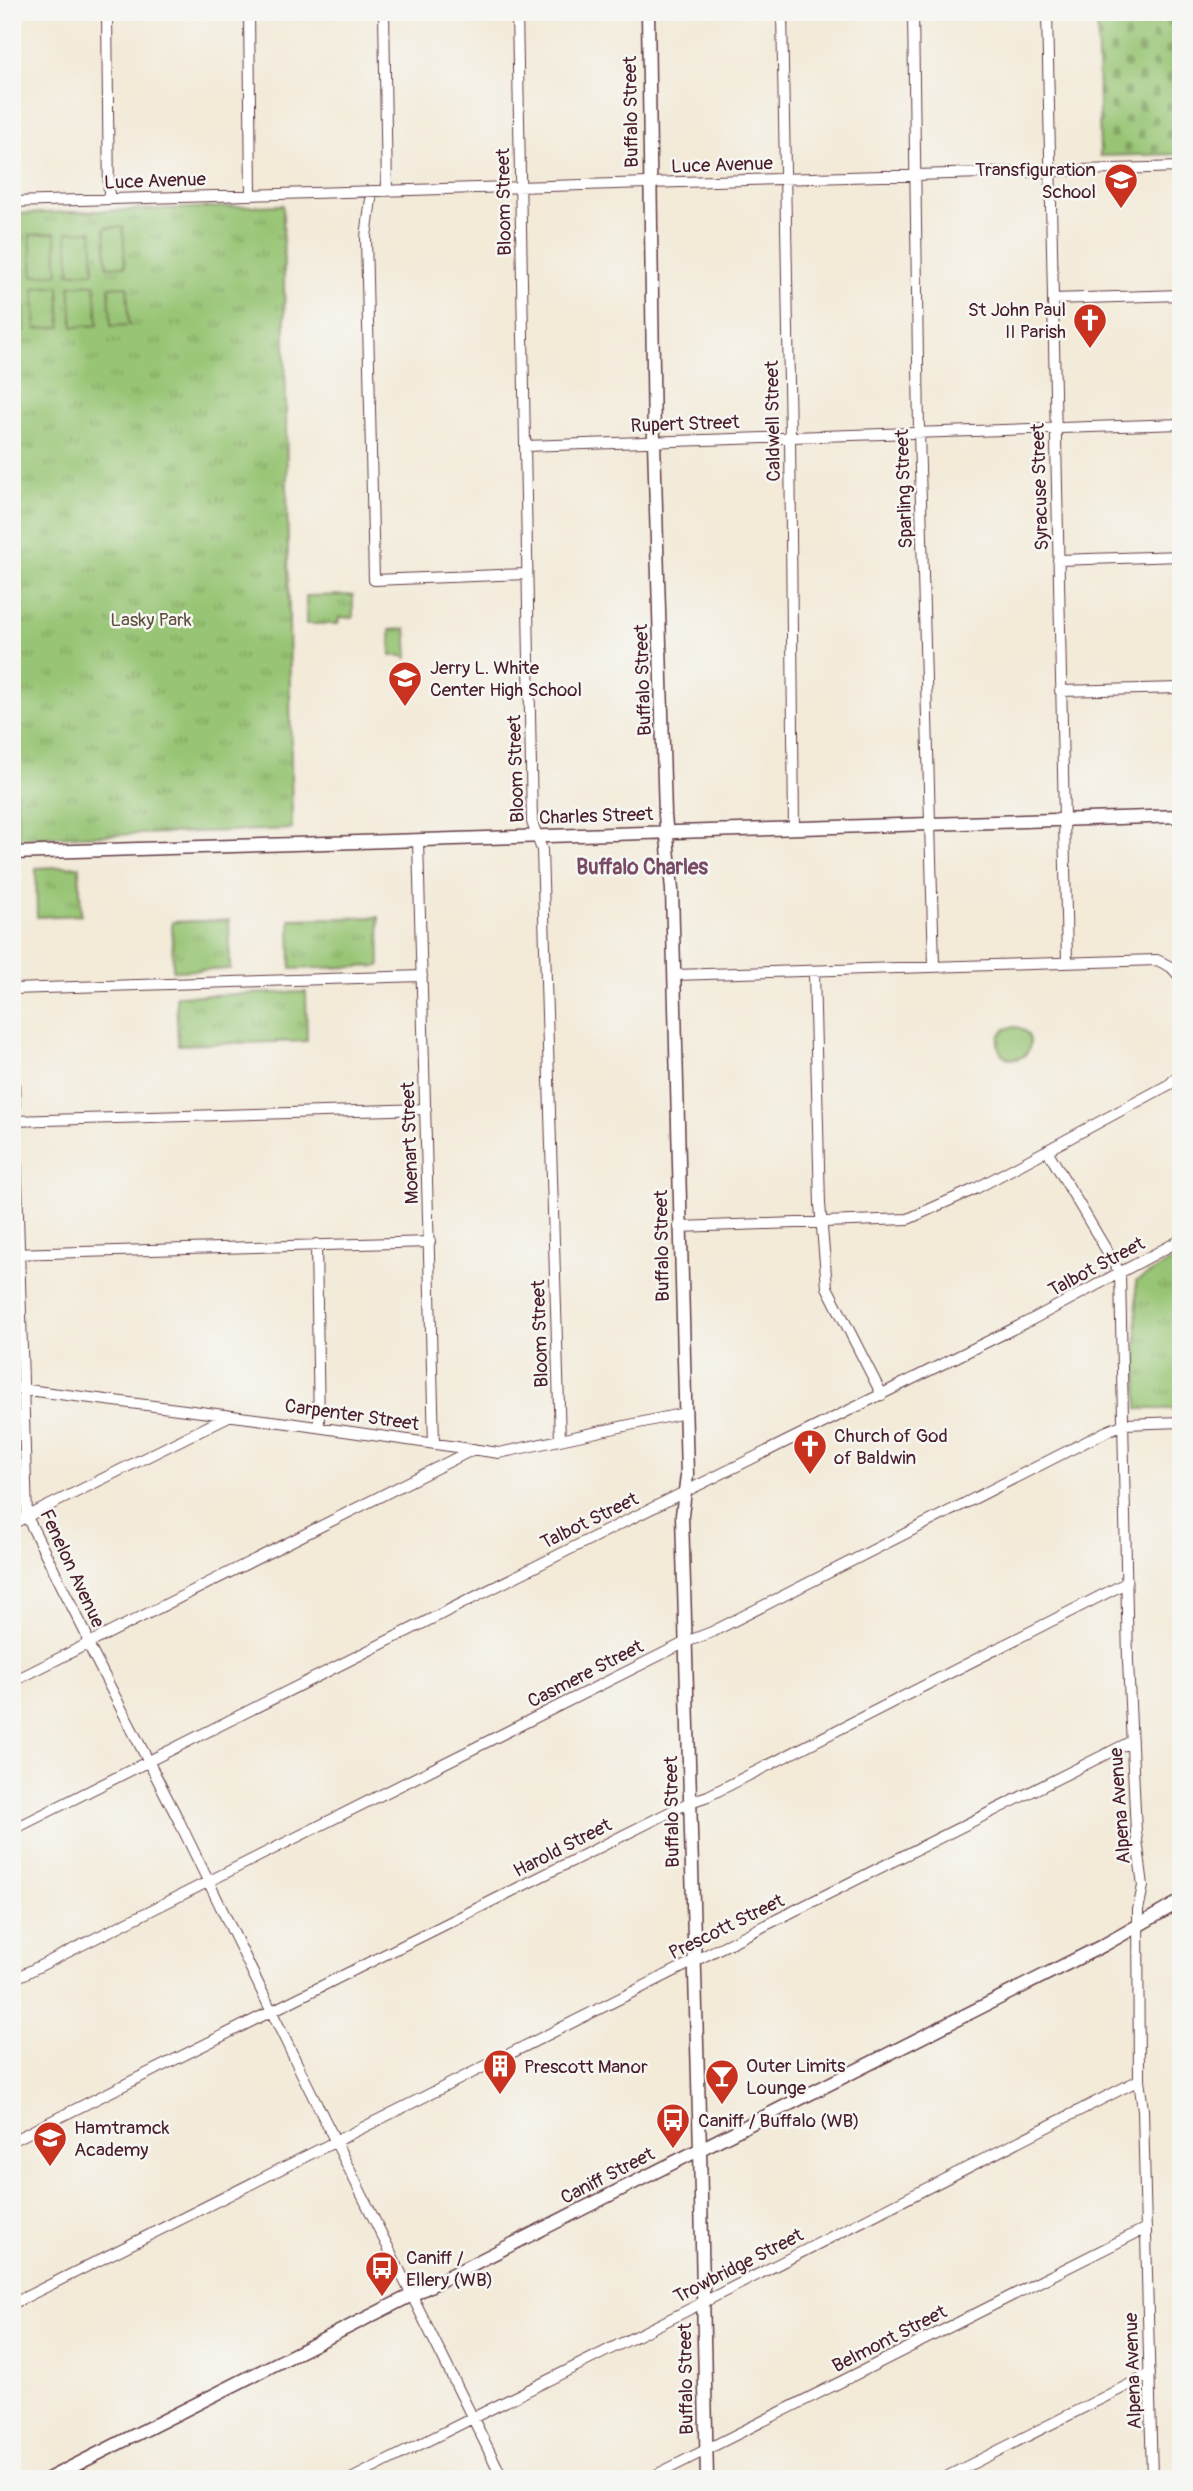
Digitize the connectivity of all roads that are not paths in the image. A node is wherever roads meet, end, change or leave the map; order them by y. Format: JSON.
{"nodes":[{"id":1,"x":107,"y":12,"type":"edge"},
{"id":2,"x":249,"y":12,"type":"edge"},
{"id":3,"x":384,"y":12,"type":"edge"},
{"id":4,"x":517,"y":12,"type":"edge"},
{"id":5,"x":648,"y":12,"type":"edge"},
{"id":6,"x":782,"y":12,"type":"edge"},
{"id":7,"x":913,"y":12,"type":"edge"},
{"id":8,"x":1047,"y":12,"type":"edge"},
{"id":9,"x":1181,"y":167,"type":"edge"},
{"id":10,"x":1050,"y":171,"type":"junction"},
{"id":11,"x":914,"y":175,"type":"junction"},
{"id":12,"x":786,"y":179,"type":"junction"},
{"id":13,"x":650,"y":184,"type":"junction"},
{"id":14,"x":520,"y":187,"type":"junction"},
{"id":15,"x":372,"y":191,"type":"junction"},
{"id":16,"x":387,"y":191,"type":"junction"},
{"id":17,"x":251,"y":194,"type":"junction"},
{"id":18,"x":109,"y":199,"type":"junction"},
{"id":19,"x":12,"y":202,"type":"edge"},
{"id":20,"x":1181,"y":295,"type":"edge"},
{"id":21,"x":1053,"y":299,"type":"junction"},
{"id":22,"x":1181,"y":424,"type":"edge"},
{"id":23,"x":1054,"y":427,"type":"junction"},
{"id":24,"x":919,"y":432,"type":"junction"},
{"id":25,"x":790,"y":437,"type":"junction"},
{"id":26,"x":654,"y":442,"type":"junction"},
{"id":27,"x":525,"y":446,"type":"junction"},
{"id":28,"x":1181,"y":556,"type":"edge"},
{"id":29,"x":1058,"y":560,"type":"junction"},
{"id":30,"x":527,"y":574,"type":"junction"},
{"id":31,"x":1181,"y":688,"type":"edge"},
{"id":32,"x":1060,"y":691,"type":"junction"},
{"id":33,"x":1181,"y":816,"type":"edge"},
{"id":34,"x":1063,"y":819,"type":"junction"},
{"id":35,"x":930,"y":824,"type":"junction"},
{"id":36,"x":794,"y":829,"type":"junction"},
{"id":37,"x":667,"y":833,"type":"junction"},
{"id":38,"x":536,"y":836,"type":"junction"},
{"id":39,"x":418,"y":840,"type":"junction"},
{"id":40,"x":12,"y":853,"type":"edge"},
{"id":41,"x":1067,"y":962,"type":"junction"},
{"id":42,"x":934,"y":965,"type":"junction"},
{"id":43,"x":814,"y":972,"type":"junction"},
{"id":44,"x":674,"y":975,"type":"junction"},
{"id":45,"x":422,"y":976,"type":"junction"},
{"id":46,"x":12,"y":989,"type":"edge"},
{"id":47,"x":12,"y":1013,"type":"edge"},
{"id":48,"x":1181,"y":1020,"type":"edge"},
{"id":49,"x":1181,"y":1072,"type":"edge"},
{"id":50,"x":426,"y":1110,"type":"junction"},
{"id":51,"x":14,"y":1121,"type":"edge"},
{"id":52,"x":1047,"y":1150,"type":"junction"},
{"id":53,"x":822,"y":1222,"type":"junction"},
{"id":54,"x":679,"y":1227,"type":"junction"},
{"id":55,"x":1181,"y":1240,"type":"edge"},
{"id":56,"x":430,"y":1242,"type":"junction"},
{"id":57,"x":316,"y":1244,"type":"junction"},
{"id":58,"x":16,"y":1254,"type":"edge"},
{"id":59,"x":1120,"y":1273,"type":"junction"},
{"id":60,"x":18,"y":1388,"type":"edge"},
{"id":61,"x":882,"y":1395,"type":"junction"},
{"id":62,"x":685,"y":1413,"type":"junction"},
{"id":63,"x":230,"y":1416,"type":"junction"},
{"id":64,"x":1181,"y":1422,"type":"edge"},
{"id":65,"x":1124,"y":1424,"type":"junction"},
{"id":66,"x":319,"y":1427,"type":"junction"},
{"id":67,"x":560,"y":1440,"type":"junction"},
{"id":68,"x":434,"y":1444,"type":"junction"},
{"id":69,"x":474,"y":1449,"type":"junction"},
{"id":70,"x":685,"y":1494,"type":"junction"},
{"id":71,"x":27,"y":1517,"type":"junction"},
{"id":72,"x":12,"y":1524,"type":"edge"},
{"id":73,"x":1126,"y":1583,"type":"junction"},
{"id":74,"x":686,"y":1642,"type":"junction"},
{"id":75,"x":88,"y":1644,"type":"junction"},
{"id":76,"x":12,"y":1682,"type":"edge"},
{"id":77,"x":1132,"y":1741,"type":"junction"},
{"id":78,"x":149,"y":1762,"type":"junction"},
{"id":79,"x":690,"y":1802,"type":"junction"},
{"id":80,"x":12,"y":1830,"type":"edge"},
{"id":81,"x":208,"y":1882,"type":"junction"},
{"id":82,"x":1181,"y":1901,"type":"edge"},
{"id":83,"x":1138,"y":1927,"type":"junction"},
{"id":84,"x":694,"y":1962,"type":"junction"},
{"id":85,"x":12,"y":1980,"type":"edge"},
{"id":86,"x":272,"y":2011,"type":"junction"},
{"id":87,"x":1139,"y":2080,"type":"junction"},
{"id":88,"x":12,"y":2141,"type":"edge"},
{"id":89,"x":335,"y":2141,"type":"junction"},
{"id":90,"x":700,"y":2150,"type":"junction"},
{"id":91,"x":1146,"y":2228,"type":"junction"},
{"id":92,"x":412,"y":2296,"type":"junction"},
{"id":93,"x":702,"y":2303,"type":"junction"},
{"id":94,"x":12,"y":2304,"type":"edge"},
{"id":95,"x":1150,"y":2374,"type":"junction"},
{"id":96,"x":472,"y":2417,"type":"junction"},
{"id":97,"x":706,"y":2449,"type":"junction"},
{"id":98,"x":48,"y":2479,"type":"edge"},
{"id":99,"x":351,"y":2479,"type":"edge"},
{"id":100,"x":503,"y":2479,"type":"edge"},
{"id":101,"x":648,"y":2479,"type":"edge"},
{"id":102,"x":707,"y":2479,"type":"edge"},
{"id":103,"x":942,"y":2479,"type":"edge"},
{"id":104,"x":1152,"y":2479,"type":"edge"}],
"edges":[{"from":1,"to":18,"type":"street"},
{"from":2,"to":17,"type":"street"},
{"from":3,"to":16,"type":"street"},
{"from":4,"to":14,"type":"street","name":"Bloom Street"},
{"from":5,"to":13,"type":"street","name":"Buffalo Street"},
{"from":6,"to":12,"type":"street","name":"Caldwell Street"},
{"from":7,"to":11,"type":"street","name":"Sparling Street"},
{"from":8,"to":10,"type":"street","name":"Syracuse Street"},
{"from":9,"to":10,"type":"street","name":"Luce Avenue"},
{"from":10,"to":11,"type":"street","name":"Luce Avenue"},
{"from":10,"to":21,"type":"street","name":"Syracuse Street"},
{"from":11,"to":12,"type":"street","name":"Luce Avenue"},
{"from":11,"to":24,"type":"street","name":"Sparling Street"},
{"from":12,"to":13,"type":"street","name":"Luce Avenue"},
{"from":12,"to":25,"type":"street","name":"Caldwell Street"},
{"from":13,"to":14,"type":"street","name":"Luce Avenue"},
{"from":13,"to":26,"type":"street","name":"Buffalo Street"},
{"from":14,"to":16,"type":"street","name":"Luce Avenue"},
{"from":14,"to":27,"type":"street","name":"Bloom Street"},
{"from":15,"to":16,"type":"street","name":"Luce Avenue"},
{"from":15,"to":17,"type":"street","name":"Luce Avenue"},
{"from":15,"to":30,"type":"street"},
{"from":17,"to":18,"type":"street","name":"Luce Avenue"},
{"from":18,"to":19,"type":"street","name":"Luce Avenue"},
{"from":20,"to":21,"type":"street"},
{"from":21,"to":23,"type":"street","name":"Syracuse Street"},
{"from":22,"to":23,"type":"street","name":"Rupert Street"},
{"from":23,"to":24,"type":"street","name":"Rupert Street"},
{"from":23,"to":29,"type":"street","name":"Syracuse Street"},
{"from":24,"to":25,"type":"street","name":"Rupert Street"},
{"from":24,"to":35,"type":"street","name":"Sparling Street"},
{"from":25,"to":26,"type":"street","name":"Rupert Street"},
{"from":25,"to":36,"type":"street","name":"Caldwell Street"},
{"from":26,"to":27,"type":"street","name":"Rupert Street"},
{"from":26,"to":37,"type":"street","name":"Buffalo Street"},
{"from":27,"to":30,"type":"street","name":"Bloom Street"},
{"from":28,"to":29,"type":"street"},
{"from":29,"to":32,"type":"street","name":"Syracuse Street"},
{"from":30,"to":38,"type":"street","name":"Bloom Street"},
{"from":31,"to":32,"type":"street"},
{"from":32,"to":34,"type":"street","name":"Syracuse Street"},
{"from":33,"to":34,"type":"street","name":"Charles Street"},
{"from":34,"to":35,"type":"street","name":"Charles Street"},
{"from":34,"to":41,"type":"street","name":"Syracuse Street"},
{"from":35,"to":36,"type":"street","name":"Charles Street"},
{"from":35,"to":42,"type":"street","name":"Sparling Street"},
{"from":36,"to":37,"type":"street","name":"Charles Street"},
{"from":37,"to":38,"type":"street","name":"Charles Street"},
{"from":37,"to":44,"type":"street","name":"Buffalo Street"},
{"from":38,"to":39,"type":"street","name":"Charles Street"},
{"from":38,"to":67,"type":"street","name":"Bloom Street"},
{"from":39,"to":40,"type":"street","name":"Charles Street"},
{"from":39,"to":45,"type":"street","name":"Moenart Street"},
{"from":41,"to":42,"type":"street"},
{"from":41,"to":48,"type":"street"},
{"from":42,"to":43,"type":"street"},
{"from":43,"to":44,"type":"street"},
{"from":43,"to":53,"type":"street"},
{"from":44,"to":54,"type":"street","name":"Buffalo Street"},
{"from":45,"to":46,"type":"street"},
{"from":45,"to":50,"type":"street","name":"Moenart Street"},
{"from":47,"to":51,"type":"street","name":"Fenelon Avenue"},
{"from":49,"to":52,"type":"street"},
{"from":50,"to":51,"type":"street"},
{"from":50,"to":56,"type":"street","name":"Moenart Street"},
{"from":51,"to":58,"type":"street","name":"Fenelon Avenue"},
{"from":52,"to":53,"type":"street"},
{"from":52,"to":59,"type":"street","name":"Alpena Avenue"},
{"from":53,"to":54,"type":"street"},
{"from":53,"to":61,"type":"street"},
{"from":54,"to":62,"type":"street","name":"Buffalo Street"},
{"from":55,"to":59,"type":"street","name":"Talbot Street"},
{"from":56,"to":57,"type":"street"},
{"from":56,"to":68,"type":"street","name":"Moenart Street"},
{"from":57,"to":58,"type":"street"},
{"from":57,"to":66,"type":"street"},
{"from":58,"to":60,"type":"street","name":"Fenelon Avenue"},
{"from":59,"to":61,"type":"street","name":"Talbot Street"},
{"from":59,"to":65,"type":"street","name":"Alpena Avenue"},
{"from":60,"to":63,"type":"street","name":"Carpenter Street"},
{"from":60,"to":71,"type":"street","name":"Fenelon Avenue"},
{"from":61,"to":70,"type":"street","name":"Talbot Street"},
{"from":62,"to":67,"type":"street","name":"Carpenter Street"},
{"from":62,"to":70,"type":"street","name":"Buffalo Street"},
{"from":63,"to":66,"type":"street","name":"Carpenter Street"},
{"from":63,"to":71,"type":"street"},
{"from":64,"to":65,"type":"street","name":"Casmere Street"},
{"from":65,"to":73,"type":"street","name":"Alpena Avenue"},
{"from":65,"to":74,"type":"street","name":"Casmere Street"},
{"from":66,"to":68,"type":"street","name":"Carpenter Street"},
{"from":67,"to":69,"type":"street","name":"Carpenter Street"},
{"from":68,"to":69,"type":"street","name":"Carpenter Street"},
{"from":69,"to":75,"type":"street"},
{"from":70,"to":74,"type":"street","name":"Buffalo Street"},
{"from":70,"to":78,"type":"street","name":"Talbot Street"},
{"from":71,"to":72,"type":"street"},
{"from":71,"to":75,"type":"street","name":"Fenelon Avenue"},
{"from":73,"to":77,"type":"street","name":"Alpena Avenue"},
{"from":73,"to":79,"type":"street","name":"Harold Street"},
{"from":74,"to":79,"type":"street","name":"Buffalo Street"},
{"from":74,"to":81,"type":"street","name":"Casmere Street"},
{"from":75,"to":76,"type":"street"},
{"from":75,"to":78,"type":"street","name":"Fenelon Avenue"},
{"from":77,"to":83,"type":"street","name":"Alpena Avenue"},
{"from":77,"to":84,"type":"street","name":"Prescott Street"},
{"from":78,"to":80,"type":"street","name":"Talbot Street"},
{"from":78,"to":81,"type":"street","name":"Fenelon Avenue"},
{"from":79,"to":84,"type":"street","name":"Buffalo Street"},
{"from":79,"to":86,"type":"street","name":"Harold Street"},
{"from":81,"to":85,"type":"street","name":"Casmere Street"},
{"from":81,"to":86,"type":"street","name":"Fenelon Avenue"},
{"from":82,"to":83,"type":"street","name":"Caniff Street"},
{"from":83,"to":87,"type":"street","name":"Alpena Avenue"},
{"from":83,"to":90,"type":"street","name":"Caniff Street"},
{"from":84,"to":89,"type":"street","name":"Prescott Street"},
{"from":84,"to":90,"type":"street","name":"Buffalo Street"},
{"from":86,"to":88,"type":"street","name":"Harold Street"},
{"from":86,"to":89,"type":"street","name":"Fenelon Avenue"},
{"from":87,"to":91,"type":"street","name":"Alpena Avenue"},
{"from":87,"to":93,"type":"street","name":"Trowbridge Street"},
{"from":89,"to":92,"type":"street","name":"Fenelon Avenue"},
{"from":89,"to":94,"type":"street","name":"Prescott Street"},
{"from":90,"to":92,"type":"street","name":"Caniff Street"},
{"from":90,"to":93,"type":"street","name":"Buffalo Street"},
{"from":91,"to":95,"type":"street","name":"Alpena Avenue"},
{"from":91,"to":97,"type":"street","name":"Belmont Street"},
{"from":92,"to":96,"type":"street","name":"Fenelon Avenue"},
{"from":92,"to":98,"type":"street","name":"Caniff Street"},
{"from":93,"to":96,"type":"street","name":"Trowbridge Street"},
{"from":93,"to":97,"type":"street","name":"Buffalo Street"},
{"from":95,"to":103,"type":"street"},
{"from":95,"to":104,"type":"street","name":"Alpena Avenue"},
{"from":96,"to":99,"type":"street","name":"Trowbridge Street"},
{"from":96,"to":100,"type":"street","name":"Fenelon Avenue"},
{"from":97,"to":101,"type":"street","name":"Belmont Street"},
{"from":97,"to":102,"type":"street","name":"Buffalo Street"}]}
